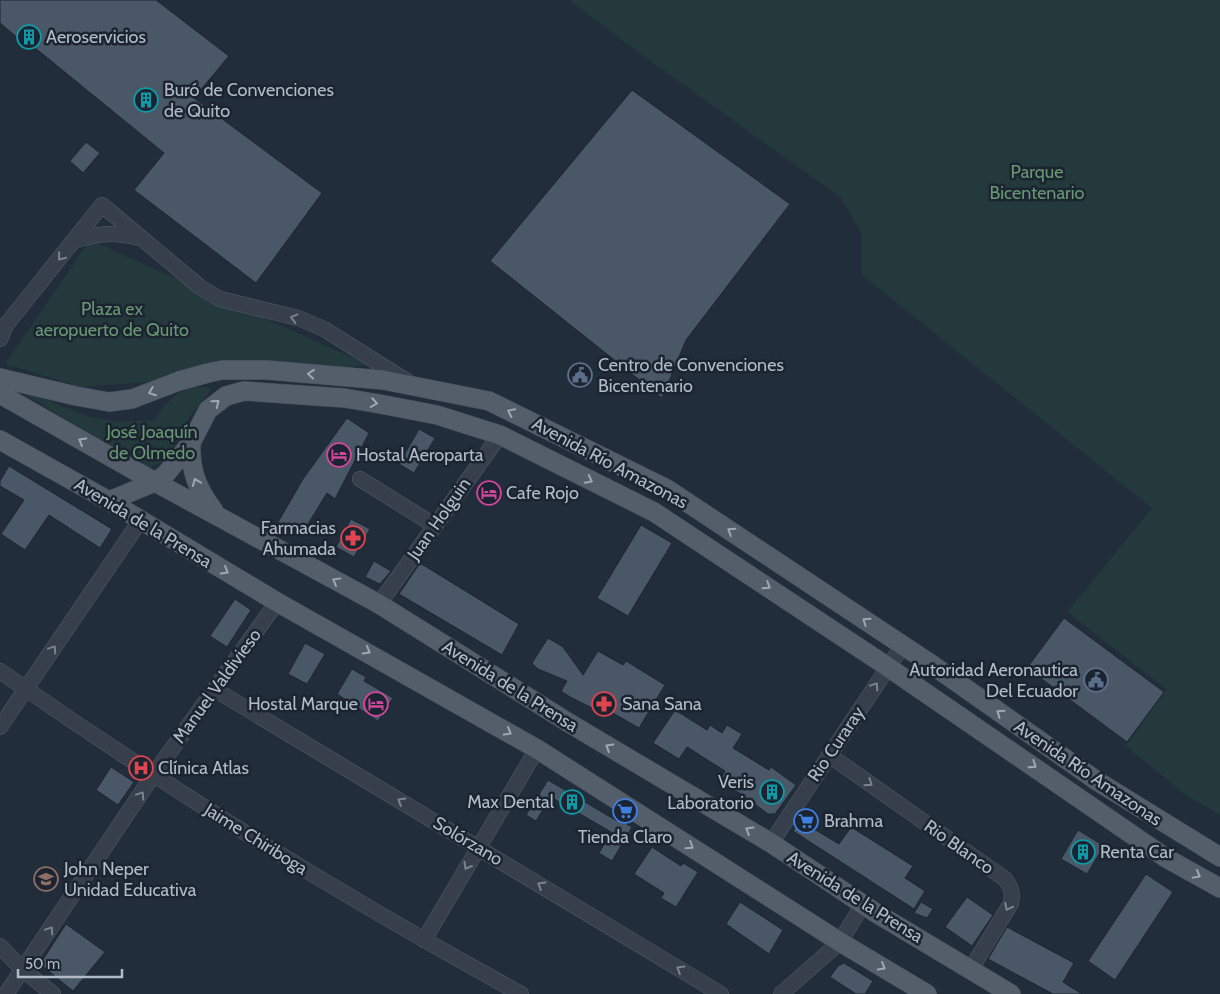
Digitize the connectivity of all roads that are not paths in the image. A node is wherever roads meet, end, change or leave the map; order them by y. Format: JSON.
{"nodes":[{"id":1,"x":142,"y":239,"type":"junction"},
{"id":2,"x":74,"y":240,"type":"junction"},
{"id":3,"x":0,"y":339,"type":"edge"},
{"id":4,"x":0,"y":378,"type":"edge"},
{"id":5,"x":412,"y":384,"type":"junction"},
{"id":6,"x":0,"y":394,"type":"edge"},
{"id":7,"x":500,"y":435,"type":"junction"},
{"id":8,"x":0,"y":440,"type":"edge"},
{"id":9,"x":191,"y":443,"type":"junction"},
{"id":10,"x":360,"y":480,"type":"dead end"},
{"id":11,"x":152,"y":483,"type":"junction"},
{"id":12,"x":111,"y":500,"type":"junction"},
{"id":13,"x":218,"y":516,"type":"junction"},
{"id":14,"x":140,"y":521,"type":"junction"},
{"id":15,"x":434,"y":525,"type":"junction"},
{"id":16,"x":277,"y":602,"type":"junction"},
{"id":17,"x":379,"y":604,"type":"junction"},
{"id":18,"x":903,"y":645,"type":"junction"},
{"id":19,"x":888,"y":667,"type":"junction"},
{"id":20,"x":0,"y":671,"type":"edge"},
{"id":21,"x":25,"y":689,"type":"junction"},
{"id":22,"x":214,"y":690,"type":"junction"},
{"id":23,"x":0,"y":728,"type":"edge"},
{"id":24,"x":537,"y":749,"type":"junction"},
{"id":25,"x":829,"y":755,"type":"junction"},
{"id":26,"x":154,"y":774,"type":"junction"},
{"id":27,"x":1097,"y":781,"type":"junction"},
{"id":28,"x":1086,"y":801,"type":"junction"},
{"id":29,"x":770,"y":843,"type":"junction"},
{"id":30,"x":478,"y":847,"type":"junction"},
{"id":31,"x":1220,"y":857,"type":"edge"},
{"id":32,"x":1220,"y":888,"type":"edge"},
{"id":33,"x":863,"y":904,"type":"junction"},
{"id":34,"x":424,"y":940,"type":"junction"},
{"id":35,"x":840,"y":942,"type":"junction"},
{"id":36,"x":0,"y":946,"type":"edge"},
{"id":37,"x":971,"y":969,"type":"junction"},
{"id":38,"x":22,"y":970,"type":"junction"},
{"id":39,"x":6,"y":994,"type":"edge"},
{"id":40,"x":53,"y":994,"type":"edge"},
{"id":41,"x":521,"y":994,"type":"edge"},
{"id":42,"x":721,"y":994,"type":"edge"},
{"id":43,"x":781,"y":994,"type":"edge"},
{"id":44,"x":926,"y":994,"type":"edge"},
{"id":45,"x":1011,"y":994,"type":"edge"}],
"edges":[{"from":1,"to":2,"type":"street"},
{"from":1,"to":2,"type":"street"},
{"from":5,"to":1,"type":"street","one_way":true},
{"from":2,"to":3,"type":"street","one_way":true},
{"from":5,"to":4,"type":"main road","name":"Avenida Río Amazonas","one_way":true},
{"from":18,"to":5,"type":"main road","name":"Avenida Río Amazonas","one_way":true},
{"from":11,"to":6,"type":"main road","name":"Avenida de la Prensa","one_way":true},
{"from":9,"to":7,"type":"main road","name":"Avenida Río Amazonas","one_way":true},
{"from":7,"to":15,"type":"street","name":"Juan Holguin"},
{"from":7,"to":19,"type":"main road","name":"Avenida Río Amazonas","one_way":true},
{"from":8,"to":12,"type":"main road","name":"Avenida de la Prensa"},
{"from":9,"to":11,"type":"main road","name":"Avenida Río Amazonas"},
{"from":13,"to":9,"type":"main road","one_way":true},
{"from":10,"to":15,"type":"street"},
{"from":11,"to":12,"type":"main road","name":"Avenida Río Amazonas"},
{"from":11,"to":13,"type":"main road","name":"Avenida de la Prensa"},
{"from":12,"to":14,"type":"main road","name":"Avenida de la Prensa"},
{"from":17,"to":13,"type":"main road","name":"Avenida de la Prensa","one_way":true},
{"from":14,"to":16,"type":"main road","name":"Avenida de la Prensa","one_way":true},
{"from":21,"to":14,"type":"street","one_way":true},
{"from":15,"to":17,"type":"street","name":"Juan Holguin"},
{"from":16,"to":22,"type":"street","name":"Manuel Valdivieso"},
{"from":16,"to":24,"type":"main road","name":"Avenida de la Prensa","one_way":true},
{"from":29,"to":17,"type":"main road","name":"Avenida de la Prensa","one_way":true},
{"from":18,"to":19,"type":"street","name":"Rio Curaray"},
{"from":27,"to":18,"type":"main road","name":"Avenida Río Amazonas","one_way":true},
{"from":25,"to":19,"type":"street","name":"Rio Curaray","one_way":true},
{"from":19,"to":28,"type":"main road","name":"Avenida Río Amazonas","one_way":true},
{"from":20,"to":21,"type":"street","name":"Jaime Chiriboga"},
{"from":21,"to":23,"type":"street"},
{"from":21,"to":26,"type":"street","name":"Jaime Chiriboga"},
{"from":22,"to":26,"type":"street","name":"Manuel Valdivieso"},
{"from":30,"to":22,"type":"street","name":"Solórzano","one_way":true},
{"from":24,"to":30,"type":"street"},
{"from":24,"to":35,"type":"main road","name":"Avenida de la Prensa","one_way":true},
{"from":25,"to":29,"type":"street","name":"Rio Curaray"},
{"from":25,"to":37,"type":"street","name":"Rio Blanco","one_way":true},
{"from":26,"to":34,"type":"street","name":"Jaime Chiriboga"},
{"from":38,"to":26,"type":"street","name":"Manuel Valdivieso","one_way":true},
{"from":27,"to":28,"type":"main road"},
{"from":27,"to":31,"type":"main road","name":"Avenida Río Amazonas"},
{"from":28,"to":32,"type":"main road","name":"Avenida Río Amazonas","one_way":true},
{"from":29,"to":33,"type":"main road","name":"Avenida de la Prensa"},
{"from":30,"to":34,"type":"street","one_way":true},
{"from":42,"to":30,"type":"street","name":"Solórzano","one_way":true},
{"from":33,"to":35,"type":"street"},
{"from":33,"to":37,"type":"main road","name":"Avenida de la Prensa"},
{"from":34,"to":41,"type":"street","name":"Jaime Chiriboga"},
{"from":35,"to":43,"type":"street"},
{"from":35,"to":44,"type":"main road","name":"Avenida de la Prensa","one_way":true},
{"from":36,"to":38,"type":"street"},
{"from":37,"to":45,"type":"main road","name":"Avenida de la Prensa"},
{"from":38,"to":39,"type":"street","name":"Manuel Valdivieso"},
{"from":38,"to":40,"type":"street"}]}
